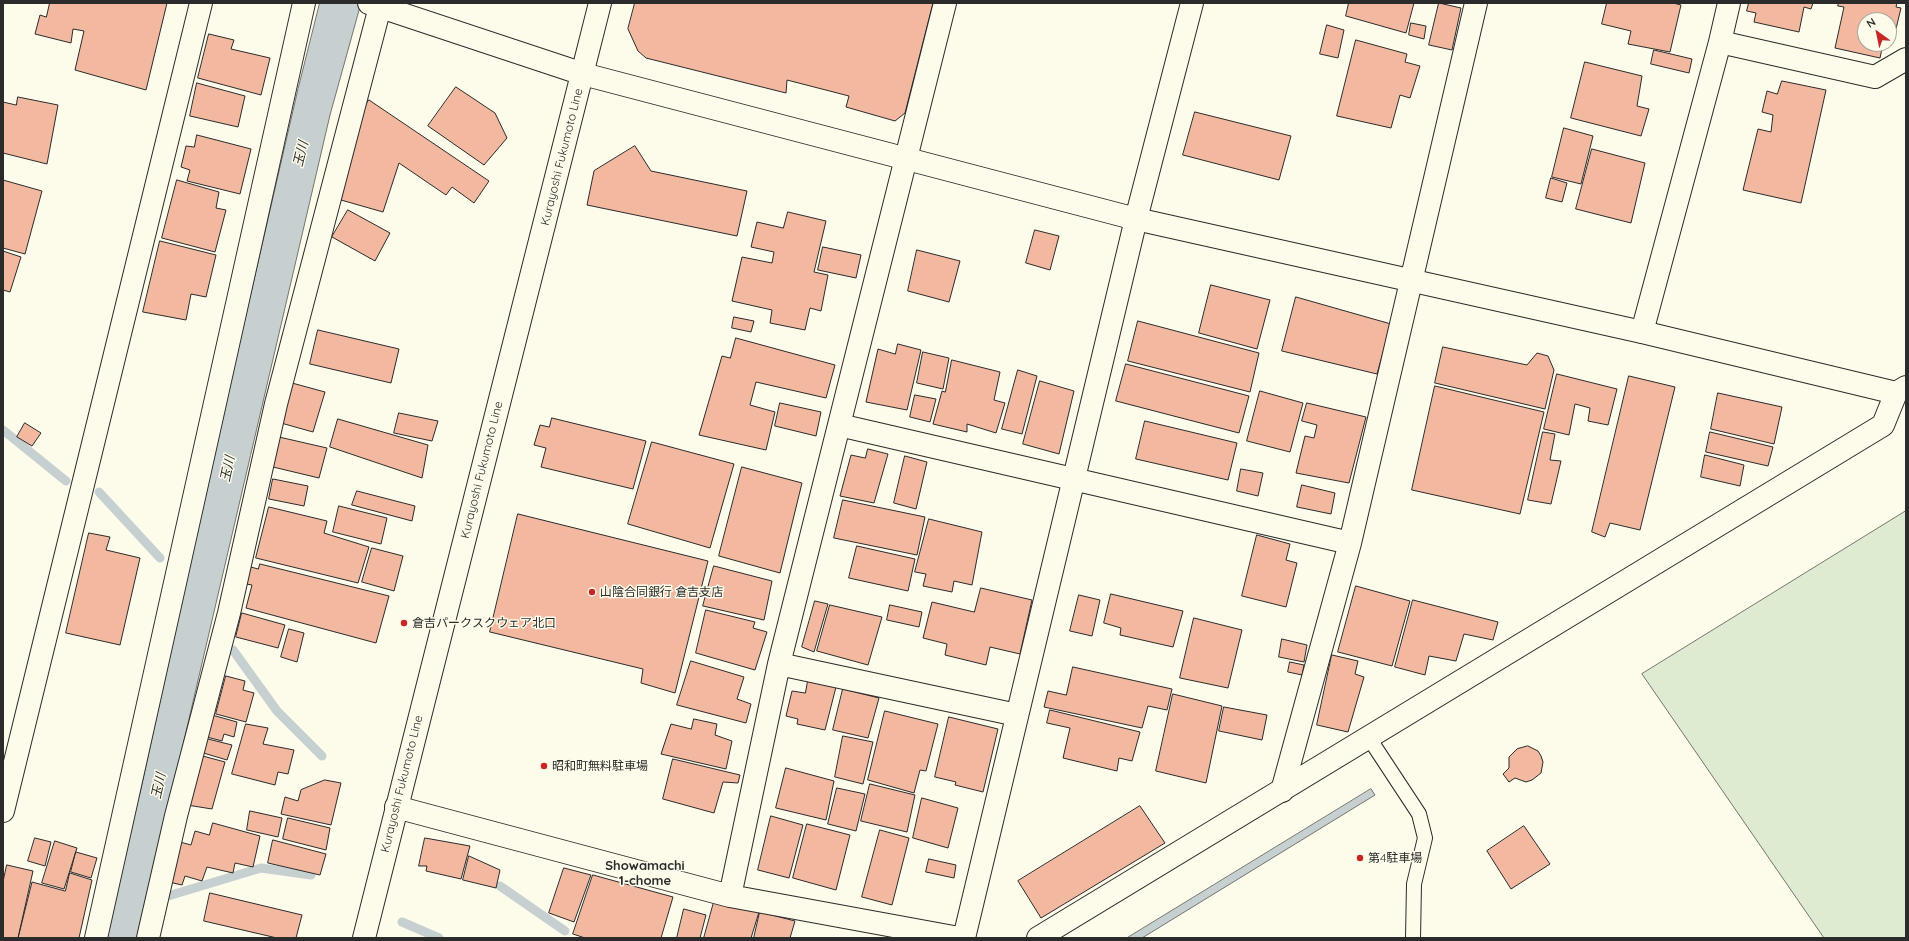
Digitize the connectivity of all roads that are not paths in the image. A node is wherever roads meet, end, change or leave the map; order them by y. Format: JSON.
{"nodes":[{"id":1,"x":201,"y":3,"type":"edge"},
{"id":2,"x":304,"y":3,"type":"edge"},
{"id":3,"x":600,"y":3,"type":"edge"},
{"id":4,"x":945,"y":3,"type":"edge"},
{"id":5,"x":1192,"y":3,"type":"edge"},
{"id":6,"x":1476,"y":3,"type":"edge"},
{"id":7,"x":1728,"y":3,"type":"edge"},
{"id":8,"x":377,"y":4,"type":"edge"},
{"id":9,"x":1720,"y":42,"type":"junction"},
{"id":10,"x":1906,"y":59,"type":"edge"},
{"id":11,"x":583,"y":74,"type":"junction"},
{"id":12,"x":907,"y":158,"type":"junction"},
{"id":13,"x":1136,"y":218,"type":"junction"},
{"id":14,"x":1411,"y":279,"type":"junction"},
{"id":15,"x":1642,"y":332,"type":"junction"},
{"id":16,"x":1901,"y":390,"type":"edge"},
{"id":17,"x":839,"y":425,"type":"junction"},
{"id":18,"x":1074,"y":480,"type":"junction"},
{"id":19,"x":1350,"y":543,"type":"junction"},
{"id":20,"x":779,"y":664,"type":"junction"},
{"id":21,"x":1017,"y":715,"type":"junction"},
{"id":22,"x":1368,"y":738,"type":"junction"},
{"id":23,"x":1282,"y":791,"type":"junction"},
{"id":24,"x":396,"y":807,"type":"junction"},
{"id":25,"x":3,"y":811,"type":"edge"},
{"id":26,"x":730,"y":896,"type":"junction"},
{"id":27,"x":96,"y":938,"type":"edge"},
{"id":28,"x":148,"y":938,"type":"edge"},
{"id":29,"x":364,"y":938,"type":"edge"},
{"id":30,"x":959,"y":938,"type":"edge"},
{"id":31,"x":964,"y":938,"type":"edge"},
{"id":32,"x":1038,"y":938,"type":"edge"},
{"id":33,"x":1413,"y":938,"type":"edge"}],
"edges":[{"from":1,"to":25,"type":"street"},
{"from":2,"to":27,"type":"street"},
{"from":3,"to":11,"type":"street","name":"Kurayoshi Fukumoto Line"},
{"from":4,"to":12,"type":"street"},
{"from":5,"to":13,"type":"street"},
{"from":6,"to":14,"type":"street"},
{"from":7,"to":9,"type":"street"},
{"from":8,"to":11,"type":"street"},
{"from":8,"to":28,"type":"street"},
{"from":9,"to":10,"type":"street"},
{"from":9,"to":15,"type":"street"},
{"from":11,"to":12,"type":"street"},
{"from":11,"to":24,"type":"street","name":"Kurayoshi Fukumoto Line"},
{"from":12,"to":13,"type":"street"},
{"from":12,"to":17,"type":"street"},
{"from":13,"to":14,"type":"street"},
{"from":13,"to":18,"type":"street"},
{"from":14,"to":15,"type":"street"},
{"from":14,"to":19,"type":"street"},
{"from":15,"to":16,"type":"street"},
{"from":16,"to":22,"type":"street"},
{"from":17,"to":18,"type":"street"},
{"from":17,"to":20,"type":"street"},
{"from":18,"to":19,"type":"street"},
{"from":18,"to":21,"type":"street"},
{"from":19,"to":23,"type":"street"},
{"from":20,"to":21,"type":"street"},
{"from":20,"to":26,"type":"street"},
{"from":21,"to":31,"type":"street"},
{"from":22,"to":23,"type":"street"},
{"from":22,"to":33,"type":"lane"},
{"from":23,"to":32,"type":"street"},
{"from":24,"to":26,"type":"street"},
{"from":24,"to":29,"type":"street","name":"Kurayoshi Fukumoto Line"},
{"from":26,"to":30,"type":"street"}]}
